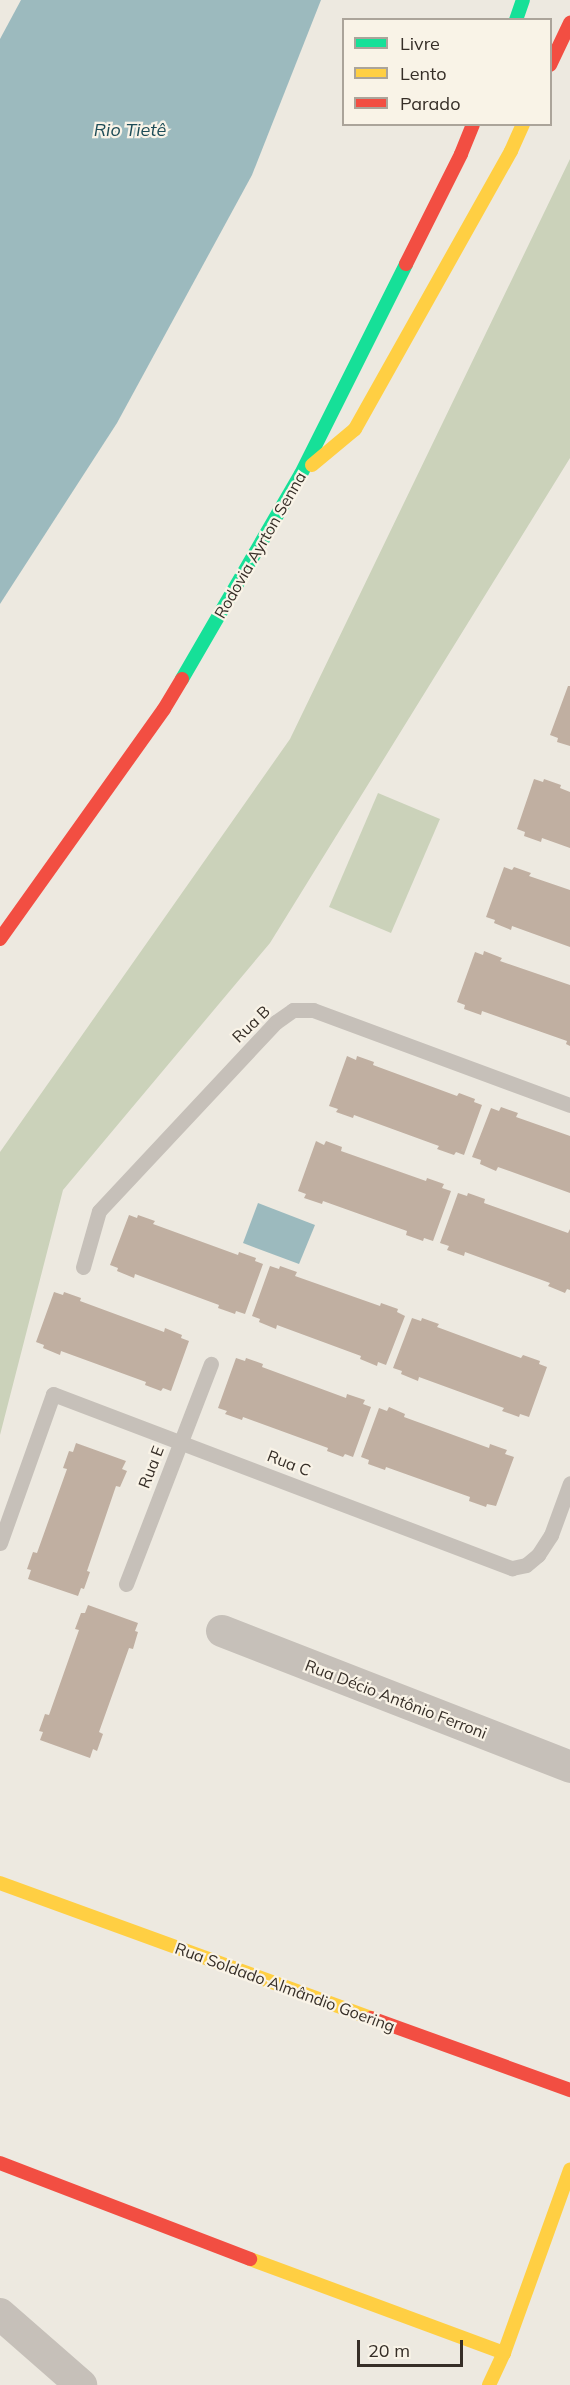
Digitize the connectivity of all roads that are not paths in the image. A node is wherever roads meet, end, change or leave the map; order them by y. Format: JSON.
{"nodes":[{"id":1,"x":523,"y":0,"type":"edge"},
{"id":2,"x":517,"y":18,"type":"edge"},
{"id":3,"x":570,"y":23,"type":"edge"},
{"id":4,"x":552,"y":61,"type":"edge"},
{"id":5,"x":472,"y":126,"type":"edge"},
{"id":6,"x":522,"y":126,"type":"edge"},
{"id":7,"x":301,"y":474,"type":"junction"},
{"id":8,"x":0,"y":939,"type":"edge"},
{"id":9,"x":570,"y":1105,"type":"edge"},
{"id":10,"x":83,"y":1267,"type":"dead end"},
{"id":11,"x":211,"y":1364,"type":"dead end"},
{"id":12,"x":180,"y":1441,"type":"junction"},
{"id":13,"x":570,"y":1484,"type":"edge"},
{"id":14,"x":0,"y":1543,"type":"edge"},
{"id":15,"x":126,"y":1584,"type":"dead end"},
{"id":16,"x":222,"y":1631,"type":"dead end"},
{"id":17,"x":570,"y":1767,"type":"edge"},
{"id":18,"x":0,"y":1883,"type":"edge"},
{"id":19,"x":570,"y":2090,"type":"edge"},
{"id":20,"x":0,"y":2163,"type":"edge"},
{"id":21,"x":570,"y":2170,"type":"edge"},
{"id":22,"x":0,"y":2314,"type":"edge"},
{"id":23,"x":504,"y":2354,"type":"junction"},
{"id":24,"x":81,"y":2385,"type":"edge"},
{"id":25,"x":489,"y":2385,"type":"edge"}],
"edges":[{"from":1,"to":2,"type":"main road"},
{"from":3,"to":4,"type":"main road"},
{"from":5,"to":7,"type":"main road","name":"Rodovia Ayrton Senna"},
{"from":6,"to":7,"type":"main road"},
{"from":7,"to":8,"type":"main road","name":"Rodovia Ayrton Senna"},
{"from":9,"to":10,"type":"lane","name":"Rua B"},
{"from":11,"to":12,"type":"lane","name":"Rua E"},
{"from":12,"to":13,"type":"lane","name":"Rua C"},
{"from":12,"to":14,"type":"lane","name":"Rua C"},
{"from":12,"to":15,"type":"lane","name":"Rua E"},
{"from":16,"to":17,"type":"street","name":"Rua Décio Antônio Ferroni"},
{"from":18,"to":19,"type":"main road","name":"Rua Soldado Almândio Goering"},
{"from":20,"to":23,"type":"main road"},
{"from":21,"to":23,"type":"main road"},
{"from":22,"to":24,"type":"street"},
{"from":23,"to":25,"type":"main road"}]}
